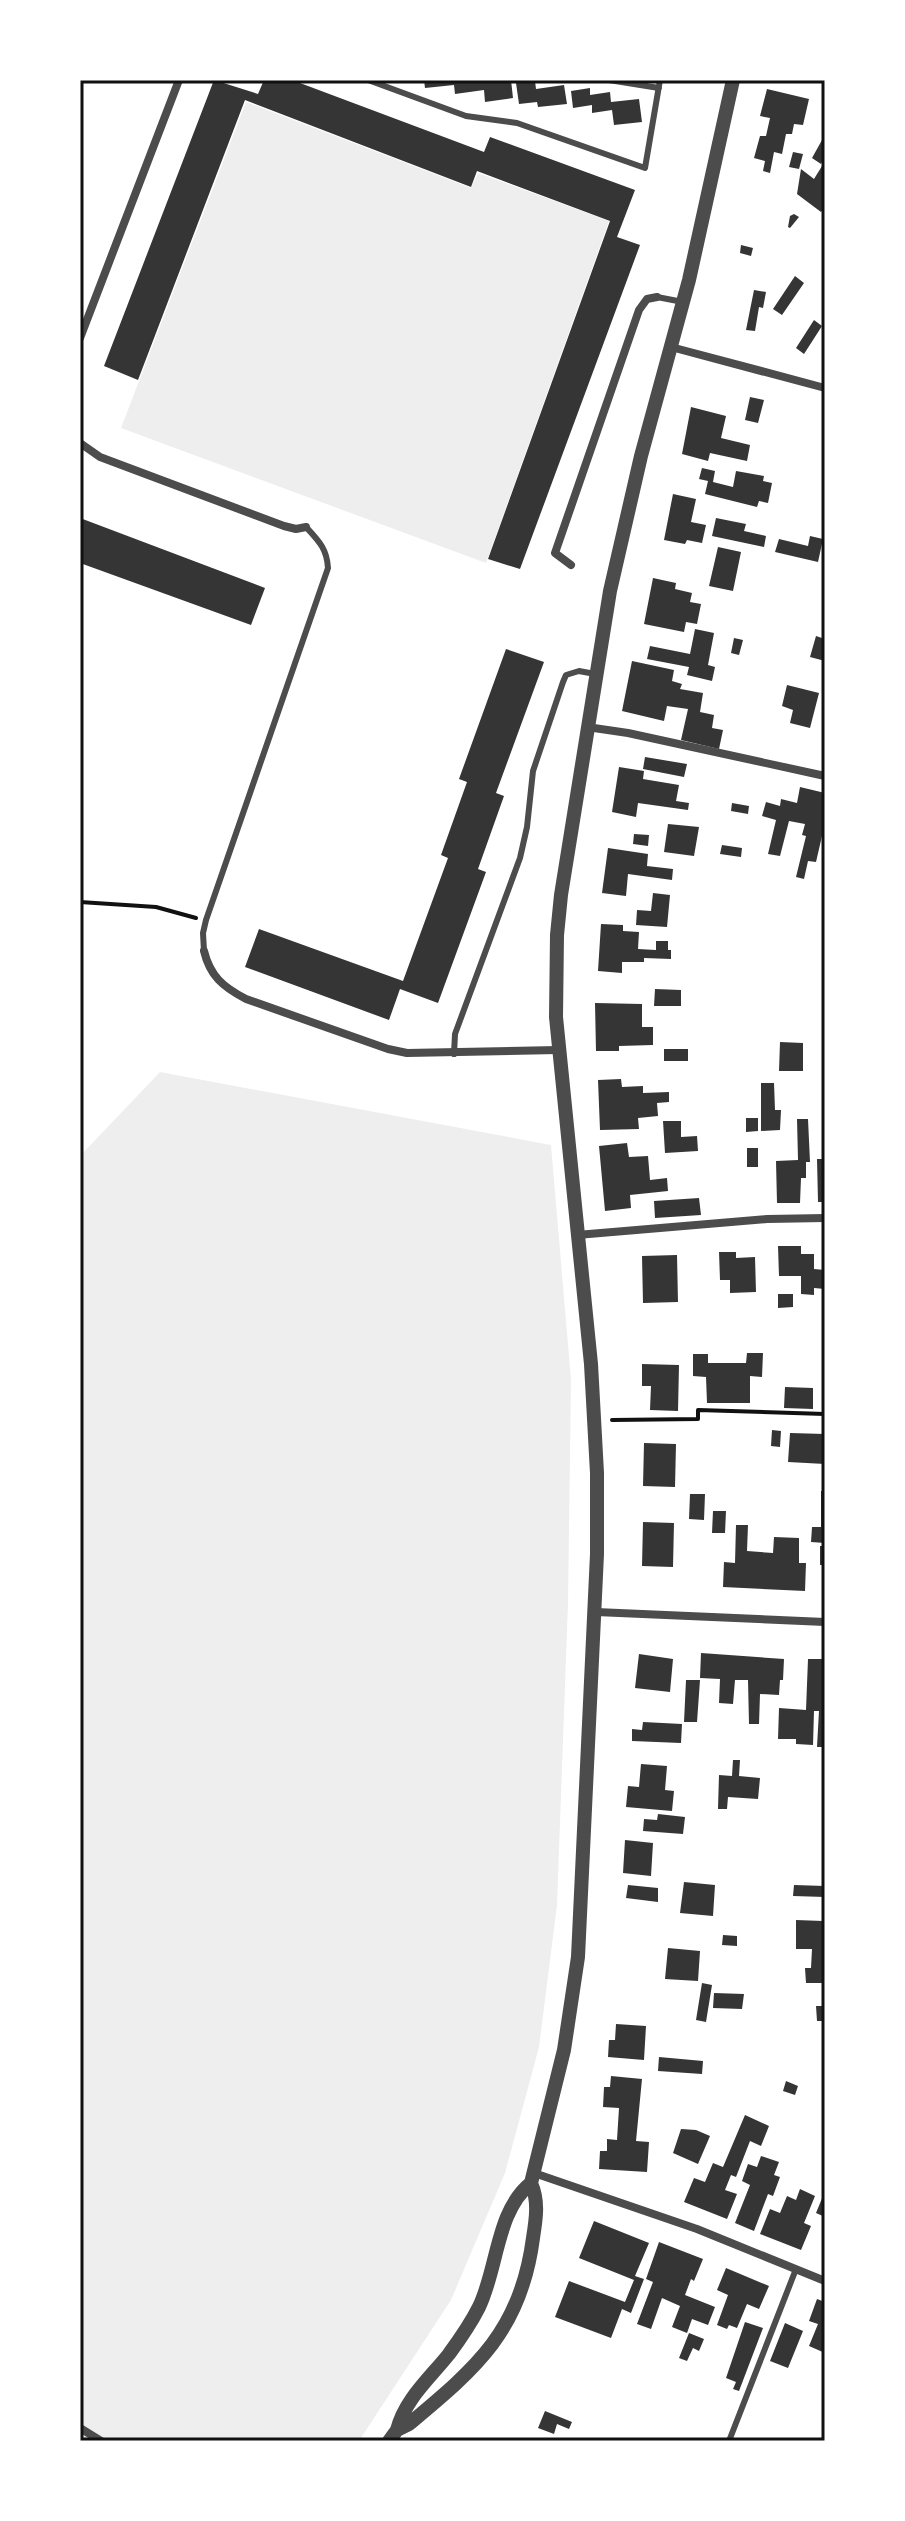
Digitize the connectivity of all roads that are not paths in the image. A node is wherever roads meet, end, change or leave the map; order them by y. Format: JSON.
{"nodes":[{"id":1,"x":179,"y":80,"type":"edge"},
{"id":2,"x":368,"y":80,"type":"edge"},
{"id":3,"x":609,"y":80,"type":"edge"},
{"id":4,"x":733,"y":80,"type":"edge"},
{"id":5,"x":660,"y":84,"type":"edge"},
{"id":6,"x":657,"y":297,"type":"joint"},
{"id":7,"x":683,"y":302,"type":"junction"},
{"id":8,"x":80,"y":338,"type":"edge"},
{"id":9,"x":671,"y":347,"type":"junction"},
{"id":10,"x":825,"y":388,"type":"edge"},
{"id":11,"x":80,"y":443,"type":"edge"},
{"id":12,"x":306,"y":527,"type":"joint"},
{"id":13,"x":571,"y":565,"type":"dead end"},
{"id":14,"x":595,"y":674,"type":"junction"},
{"id":15,"x":586,"y":727,"type":"junction"},
{"id":16,"x":825,"y":776,"type":"edge"},
{"id":17,"x":204,"y":951,"type":"joint"},
{"id":18,"x":558,"y":1050,"type":"junction"},
{"id":19,"x":454,"y":1054,"type":"junction"},
{"id":20,"x":825,"y":1218,"type":"edge"},
{"id":21,"x":577,"y":1235,"type":"junction"},
{"id":22,"x":596,"y":1612,"type":"junction"},
{"id":23,"x":825,"y":1622,"type":"edge"},
{"id":24,"x":532,"y":2178,"type":"junction"},
{"id":25,"x":796,"y":2269,"type":"junction"},
{"id":26,"x":825,"y":2281,"type":"edge"},
{"id":27,"x":80,"y":2428,"type":"edge"},
{"id":28,"x":393,"y":2435,"type":"edge"},
{"id":29,"x":101,"y":2441,"type":"edge"},
{"id":30,"x":729,"y":2441,"type":"edge"}],
"edges":[{"from":1,"to":8,"type":"street"},
{"from":2,"to":5,"type":"lane"},
{"from":3,"to":5,"type":"lane"},
{"from":4,"to":7,"type":"street"},
{"from":6,"to":7,"type":"lane"},
{"from":6,"to":13,"type":"street"},
{"from":7,"to":9,"type":"street"},
{"from":9,"to":10,"type":"street"},
{"from":9,"to":14,"type":"street"},
{"from":11,"to":12,"type":"street"},
{"from":12,"to":17,"type":"lane"},
{"from":14,"to":15,"type":"street"},
{"from":14,"to":19,"type":"lane"},
{"from":15,"to":16,"type":"street"},
{"from":15,"to":18,"type":"street"},
{"from":17,"to":19,"type":"street"},
{"from":18,"to":19,"type":"street"},
{"from":18,"to":21,"type":"street"},
{"from":20,"to":21,"type":"street"},
{"from":21,"to":22,"type":"street"},
{"from":22,"to":23,"type":"street"},
{"from":22,"to":24,"type":"street"},
{"from":24,"to":25,"type":"street"},
{"from":24,"to":28,"type":"street"},
{"from":24,"to":28,"type":"street"},
{"from":25,"to":26,"type":"street"},
{"from":25,"to":30,"type":"lane"},
{"from":27,"to":29,"type":"street"}]}
